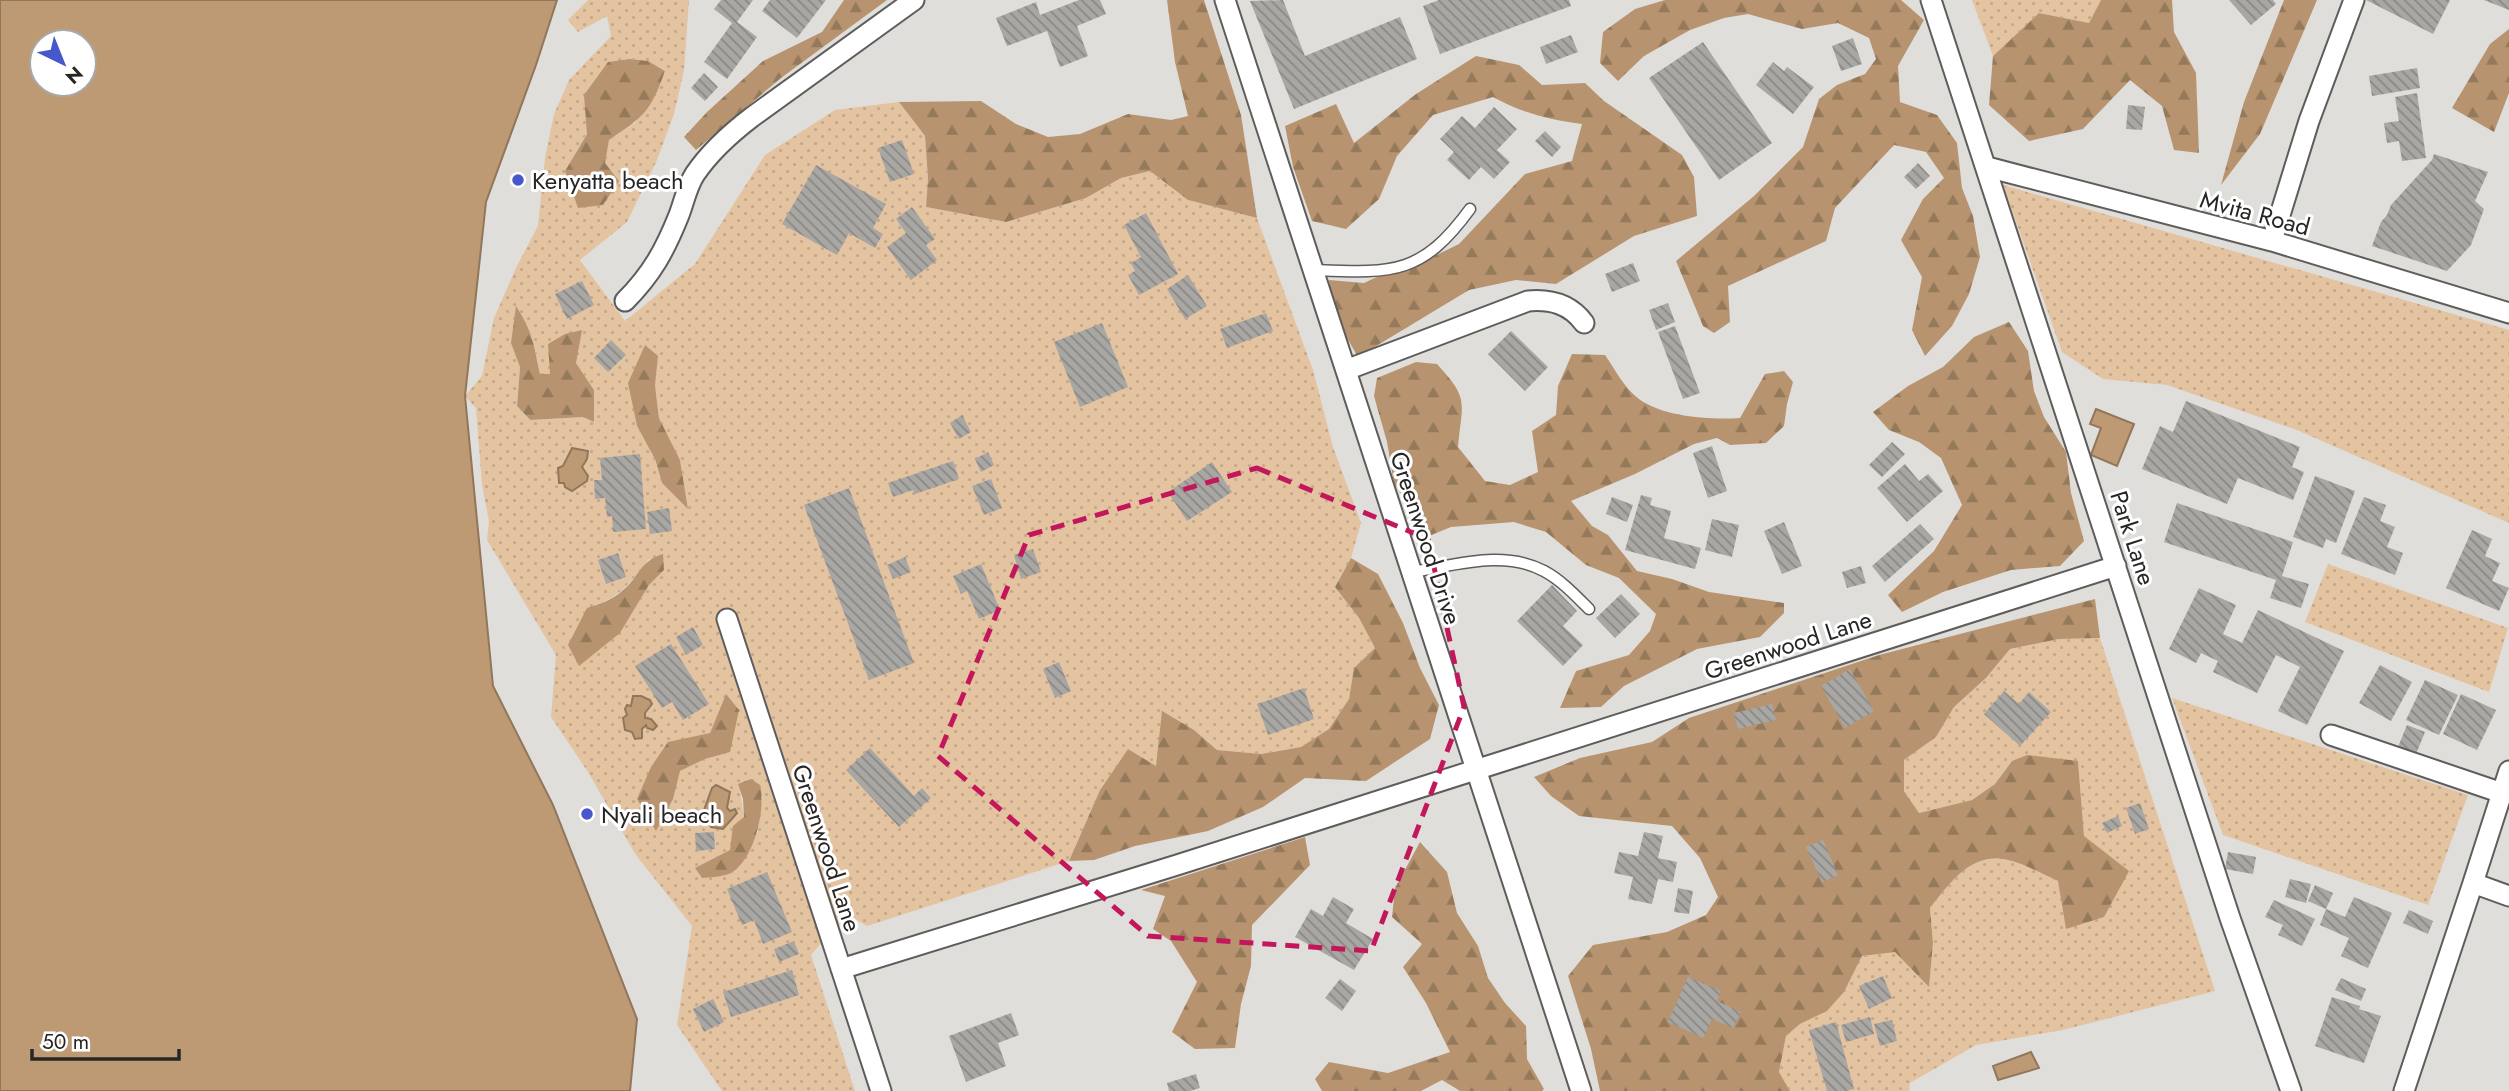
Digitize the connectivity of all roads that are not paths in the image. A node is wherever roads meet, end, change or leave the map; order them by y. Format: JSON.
{"nodes":[{"id":1,"x":914,"y":0,"type":"edge"},
{"id":2,"x":1225,"y":0,"type":"edge"},
{"id":3,"x":1931,"y":0,"type":"edge"},
{"id":4,"x":2354,"y":0,"type":"edge"},
{"id":5,"x":1987,"y":167,"type":"junction"},
{"id":6,"x":1469,"y":209,"type":"dead end"},
{"id":7,"x":2272,"y":241,"type":"junction"},
{"id":8,"x":1314,"y":270,"type":"junction"},
{"id":9,"x":625,"y":301,"type":"dead end"},
{"id":10,"x":2509,"y":313,"type":"edge"},
{"id":11,"x":1584,"y":323,"type":"dead end"},
{"id":12,"x":1346,"y":370,"type":"junction"},
{"id":13,"x":2116,"y":566,"type":"junction"},
{"id":14,"x":1411,"y":572,"type":"junction"},
{"id":15,"x":1589,"y":609,"type":"dead end"},
{"id":16,"x":727,"y":619,"type":"dead end"},
{"id":17,"x":2331,"y":735,"type":"dead end"},
{"id":18,"x":1475,"y":771,"type":"junction"},
{"id":19,"x":2509,"y":771,"type":"edge"},
{"id":20,"x":2502,"y":793,"type":"junction"},
{"id":21,"x":2473,"y":883,"type":"junction"},
{"id":22,"x":2509,"y":896,"type":"edge"},
{"id":23,"x":841,"y":969,"type":"junction"},
{"id":24,"x":881,"y":1091,"type":"edge"},
{"id":25,"x":1581,"y":1091,"type":"edge"},
{"id":26,"x":2291,"y":1091,"type":"edge"},
{"id":27,"x":2404,"y":1091,"type":"edge"}],
"edges":[{"from":1,"to":9,"type":"street"},
{"from":2,"to":8,"type":"street","name":"Greenwood Drive"},
{"from":3,"to":5,"type":"street","name":"Park Lane"},
{"from":4,"to":7,"type":"street"},
{"from":5,"to":7,"type":"street","name":"Mvita Road"},
{"from":5,"to":13,"type":"street","name":"Park Lane"},
{"from":6,"to":8,"type":"lane"},
{"from":7,"to":10,"type":"street","name":"Mvita Road"},
{"from":8,"to":12,"type":"street","name":"Greenwood Drive"},
{"from":11,"to":12,"type":"street"},
{"from":12,"to":14,"type":"street","name":"Greenwood Drive"},
{"from":13,"to":18,"type":"street","name":"Greenwood Lane"},
{"from":13,"to":26,"type":"street","name":"Park Lane"},
{"from":14,"to":15,"type":"lane"},
{"from":14,"to":18,"type":"street","name":"Greenwood Drive"},
{"from":16,"to":23,"type":"street","name":"Greenwood Lane"},
{"from":17,"to":20,"type":"street"},
{"from":18,"to":23,"type":"street","name":"Greenwood Lane"},
{"from":18,"to":25,"type":"street","name":"Greenwood Drive"},
{"from":19,"to":20,"type":"street"},
{"from":20,"to":21,"type":"street"},
{"from":21,"to":22,"type":"street"},
{"from":21,"to":27,"type":"street"},
{"from":23,"to":24,"type":"street","name":"Greenwood Lane"}]}
